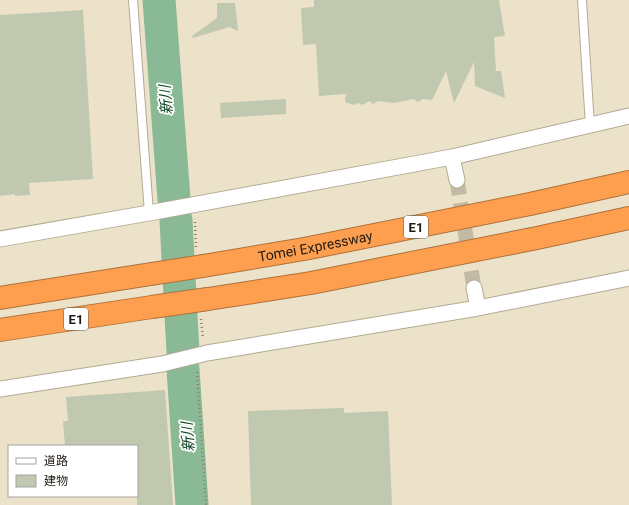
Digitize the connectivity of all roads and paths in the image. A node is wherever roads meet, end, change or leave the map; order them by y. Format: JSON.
{"nodes":[{"id":1,"x":133,"y":0,"type":"edge"},
{"id":2,"x":582,"y":0,"type":"edge"},
{"id":3,"x":629,"y":116,"type":"edge"},
{"id":4,"x":590,"y":126,"type":"junction"},
{"id":5,"x":452,"y":157,"type":"junction"},
{"id":6,"x":457,"y":180,"type":"tunnel mouth"},
{"id":7,"x":629,"y":182,"type":"edge"},
{"id":8,"x":149,"y":213,"type":"junction"},
{"id":9,"x":629,"y":218,"type":"edge"},
{"id":10,"x":0,"y":239,"type":"edge"},
{"id":11,"x":629,"y":278,"type":"edge"},
{"id":12,"x":474,"y":288,"type":"tunnel mouth"},
{"id":13,"x":0,"y":298,"type":"edge"},
{"id":14,"x":478,"y":308,"type":"junction"},
{"id":15,"x":0,"y":330,"type":"edge"},
{"id":16,"x":0,"y":389,"type":"edge"}],
"edges":[{"from":1,"to":8,"type":"lane"},
{"from":2,"to":4,"type":"lane"},
{"from":3,"to":4,"type":"street"},
{"from":4,"to":5,"type":"street"},
{"from":5,"to":6,"type":"street"},
{"from":5,"to":8,"type":"street"},
{"from":7,"to":13,"type":"highway","name":"Tomei Expressway","number":"E1","bridge":true},
{"from":8,"to":10,"type":"street"},
{"from":9,"to":15,"type":"highway","number":"E1","bridge":true},
{"from":11,"to":14,"type":"street"},
{"from":12,"to":14,"type":"street"},
{"from":14,"to":16,"type":"street"}]}
